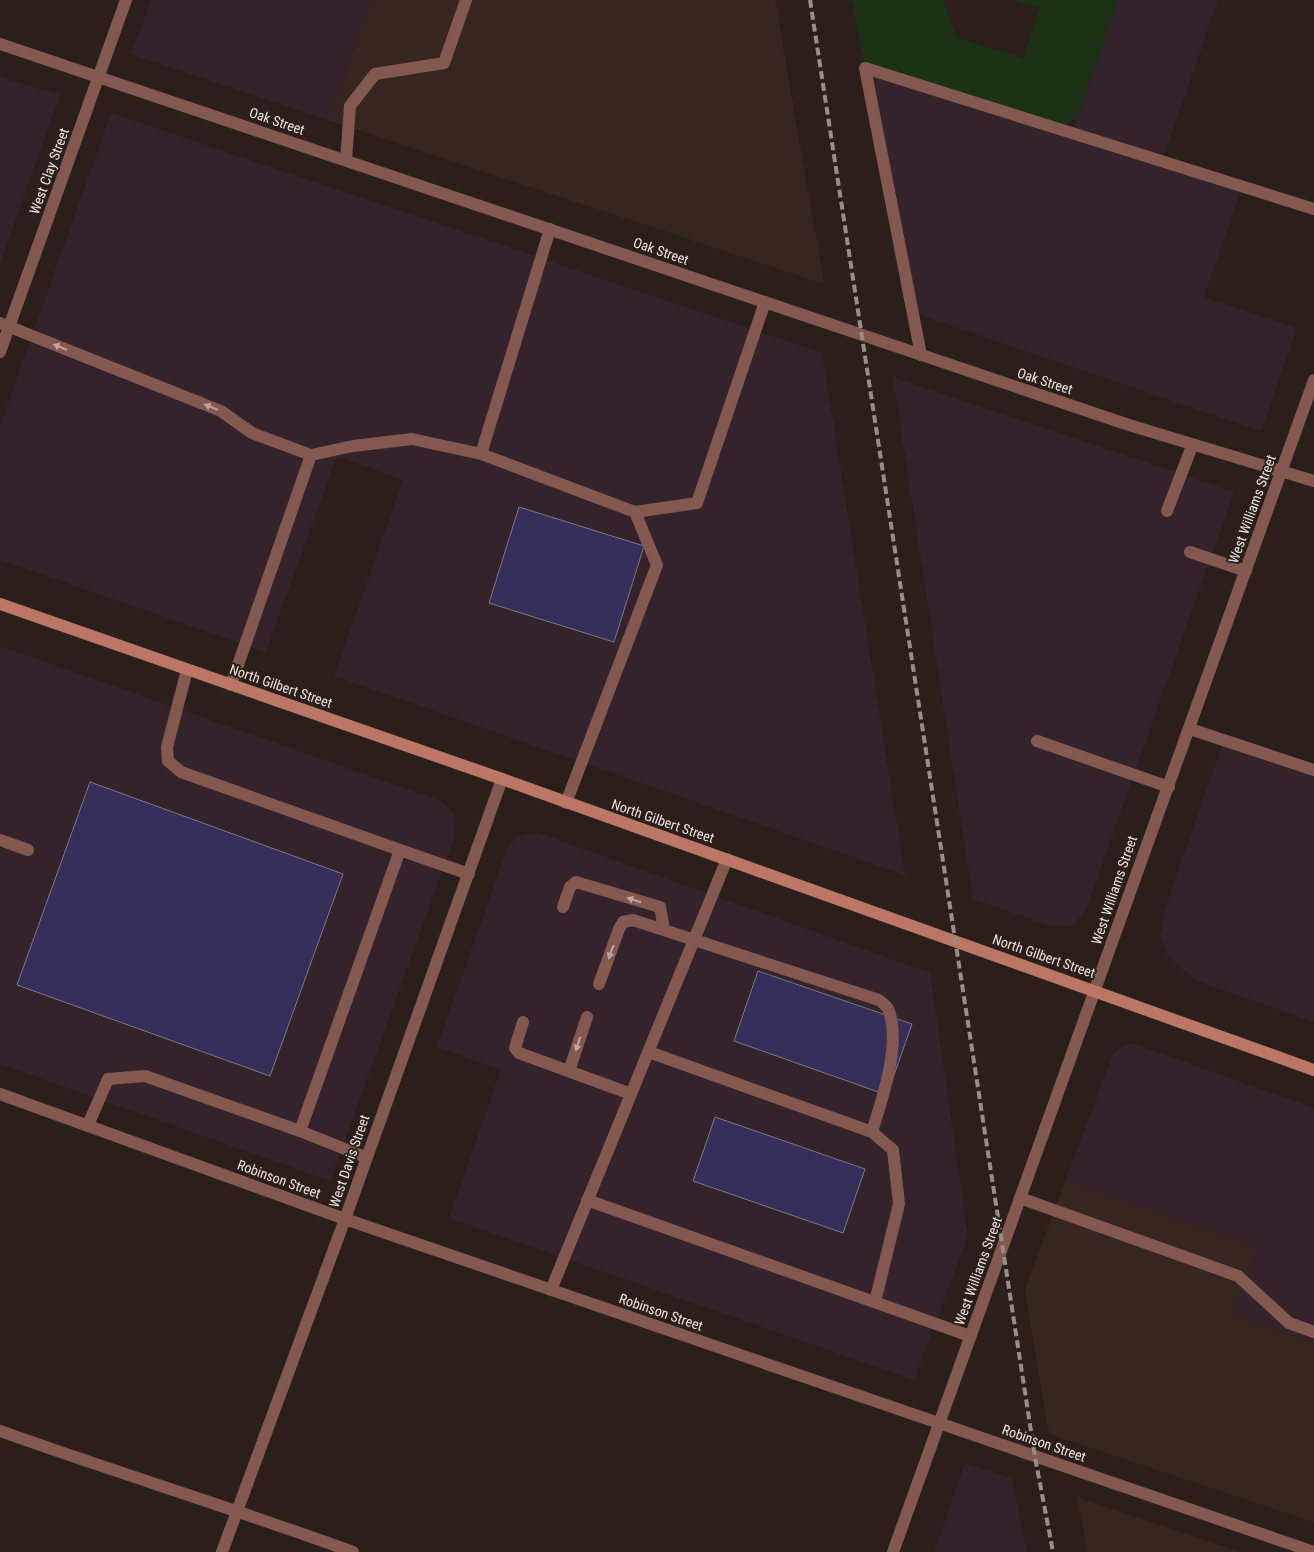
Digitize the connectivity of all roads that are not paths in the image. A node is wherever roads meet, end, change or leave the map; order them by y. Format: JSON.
{"nodes":[{"id":1,"x":126,"y":0,"type":"edge"},
{"id":2,"x":466,"y":0,"type":"edge"},
{"id":3,"x":0,"y":44,"type":"edge"},
{"id":4,"x":98,"y":76,"type":"junction"},
{"id":5,"x":346,"y":160,"type":"junction"},
{"id":6,"x":1314,"y":209,"type":"edge"},
{"id":7,"x":550,"y":229,"type":"junction"},
{"id":8,"x":765,"y":302,"type":"junction"},
{"id":9,"x":5,"y":324,"type":"edge"},
{"id":10,"x":0,"y":352,"type":"edge"},
{"id":11,"x":921,"y":355,"type":"junction"},
{"id":12,"x":1314,"y":380,"type":"edge"},
{"id":13,"x":1192,"y":446,"type":"junction"},
{"id":14,"x":481,"y":454,"type":"junction"},
{"id":15,"x":311,"y":455,"type":"junction"},
{"id":16,"x":1282,"y":471,"type":"junction"},
{"id":17,"x":1314,"y":481,"type":"edge"},
{"id":18,"x":1167,"y":511,"type":"dead end"},
{"id":19,"x":635,"y":512,"type":"junction"},
{"id":20,"x":1190,"y":552,"type":"dead end"},
{"id":21,"x":1246,"y":571,"type":"junction"},
{"id":22,"x":0,"y":604,"type":"edge"},
{"id":23,"x":187,"y":670,"type":"junction"},
{"id":24,"x":231,"y":685,"type":"junction"},
{"id":25,"x":1190,"y":729,"type":"junction"},
{"id":26,"x":1037,"y":741,"type":"dead end"},
{"id":27,"x":1314,"y":770,"type":"edge"},
{"id":28,"x":502,"y":779,"type":"junction"},
{"id":29,"x":1169,"y":787,"type":"junction"},
{"id":30,"x":566,"y":803,"type":"junction"},
{"id":31,"x":0,"y":840,"type":"edge"},
{"id":32,"x":28,"y":850,"type":"dead end"},
{"id":33,"x":400,"y":850,"type":"junction"},
{"id":34,"x":727,"y":859,"type":"junction"},
{"id":35,"x":469,"y":874,"type":"junction"},
{"id":36,"x":563,"y":906,"type":"dead end"},
{"id":37,"x":664,"y":929,"type":"junction"},
{"id":38,"x":695,"y":938,"type":"junction"},
{"id":39,"x":599,"y":984,"type":"dead end"},
{"id":40,"x":1095,"y":990,"type":"junction"},
{"id":41,"x":587,"y":1017,"type":"dead end"},
{"id":42,"x":523,"y":1022,"type":"dead end"},
{"id":43,"x":649,"y":1052,"type":"junction"},
{"id":44,"x":1314,"y":1070,"type":"edge"},
{"id":45,"x":569,"y":1071,"type":"junction"},
{"id":46,"x":0,"y":1094,"type":"edge"},
{"id":47,"x":631,"y":1094,"type":"junction"},
{"id":48,"x":88,"y":1125,"type":"junction"},
{"id":49,"x":300,"y":1131,"type":"junction"},
{"id":50,"x":872,"y":1132,"type":"junction"},
{"id":51,"x":365,"y":1158,"type":"junction"},
{"id":52,"x":1020,"y":1198,"type":"junction"},
{"id":53,"x":587,"y":1200,"type":"junction"},
{"id":54,"x":345,"y":1219,"type":"junction"},
{"id":55,"x":551,"y":1290,"type":"junction"},
{"id":56,"x":875,"y":1302,"type":"junction"},
{"id":57,"x":1314,"y":1332,"type":"edge"},
{"id":58,"x":970,"y":1336,"type":"junction"},
{"id":59,"x":938,"y":1422,"type":"junction"},
{"id":60,"x":0,"y":1431,"type":"edge"},
{"id":61,"x":237,"y":1510,"type":"junction"},
{"id":62,"x":222,"y":1552,"type":"edge"},
{"id":63,"x":354,"y":1552,"type":"edge"},
{"id":64,"x":893,"y":1552,"type":"edge"},
{"id":65,"x":1314,"y":1552,"type":"edge"}],
"edges":[{"from":1,"to":4,"type":"street","name":"West Clay Street"},
{"from":2,"to":5,"type":"street"},
{"from":3,"to":4,"type":"street","name":"Oak Street"},
{"from":4,"to":5,"type":"street","name":"Oak Street"},
{"from":4,"to":9,"type":"street","name":"West Clay Street"},
{"from":5,"to":7,"type":"street","name":"Oak Street"},
{"from":6,"to":11,"type":"street"},
{"from":7,"to":8,"type":"street","name":"Oak Street"},
{"from":7,"to":14,"type":"street"},
{"from":8,"to":11,"type":"street","name":"Oak Street"},
{"from":8,"to":19,"type":"street"},
{"from":9,"to":10,"type":"street","name":"West Clay Street"},
{"from":15,"to":9,"type":"street","one_way":true},
{"from":11,"to":13,"type":"street","name":"Oak Street"},
{"from":12,"to":16,"type":"street","name":"West Williams Street"},
{"from":13,"to":16,"type":"street","name":"Oak Street"},
{"from":13,"to":18,"type":"street"},
{"from":14,"to":15,"type":"street"},
{"from":14,"to":19,"type":"street"},
{"from":15,"to":24,"type":"street"},
{"from":16,"to":17,"type":"street","name":"Oak Street"},
{"from":16,"to":21,"type":"street","name":"West Williams Street"},
{"from":19,"to":30,"type":"street"},
{"from":20,"to":21,"type":"street"},
{"from":21,"to":25,"type":"street","name":"West Williams Street"},
{"from":22,"to":23,"type":"main road","name":"North Gilbert Street"},
{"from":23,"to":24,"type":"main road","name":"North Gilbert Street"},
{"from":23,"to":33,"type":"street"},
{"from":24,"to":28,"type":"main road","name":"North Gilbert Street"},
{"from":25,"to":27,"type":"street"},
{"from":25,"to":29,"type":"street","name":"West Williams Street"},
{"from":26,"to":29,"type":"street"},
{"from":28,"to":30,"type":"main road","name":"North Gilbert Street"},
{"from":28,"to":35,"type":"street","name":"West Davis Street"},
{"from":29,"to":40,"type":"street","name":"West Williams Street"},
{"from":30,"to":34,"type":"main road","name":"North Gilbert Street"},
{"from":31,"to":32,"type":"street"},
{"from":33,"to":35,"type":"street"},
{"from":33,"to":49,"type":"street"},
{"from":34,"to":38,"type":"street"},
{"from":34,"to":40,"type":"main road","name":"North Gilbert Street"},
{"from":35,"to":51,"type":"street","name":"West Davis Street"},
{"from":37,"to":36,"type":"street","one_way":true},
{"from":37,"to":38,"type":"street"},
{"from":37,"to":39,"type":"street","one_way":true},
{"from":38,"to":43,"type":"street"},
{"from":38,"to":50,"type":"street"},
{"from":40,"to":44,"type":"main road","name":"North Gilbert Street"},
{"from":40,"to":52,"type":"street","name":"West Williams Street"},
{"from":41,"to":45,"type":"street","one_way":true},
{"from":42,"to":45,"type":"street"},
{"from":43,"to":47,"type":"street"},
{"from":43,"to":50,"type":"street"},
{"from":45,"to":47,"type":"street"},
{"from":46,"to":48,"type":"street","name":"Robinson Street"},
{"from":47,"to":53,"type":"street"},
{"from":48,"to":49,"type":"street"},
{"from":48,"to":54,"type":"street","name":"Robinson Street"},
{"from":49,"to":51,"type":"street"},
{"from":50,"to":56,"type":"street"},
{"from":51,"to":54,"type":"street","name":"West Davis Street"},
{"from":52,"to":57,"type":"street"},
{"from":52,"to":58,"type":"street","name":"West Williams Street"},
{"from":53,"to":55,"type":"street"},
{"from":53,"to":56,"type":"street"},
{"from":54,"to":55,"type":"street","name":"Robinson Street"},
{"from":54,"to":61,"type":"street","name":"West Davis Street"},
{"from":55,"to":59,"type":"street","name":"Robinson Street"},
{"from":56,"to":58,"type":"street"},
{"from":58,"to":59,"type":"street","name":"West Williams Street"},
{"from":59,"to":64,"type":"street","name":"West Williams Street"},
{"from":59,"to":65,"type":"street","name":"Robinson Street"},
{"from":60,"to":61,"type":"street"},
{"from":61,"to":62,"type":"street","name":"West Davis Street"},
{"from":61,"to":63,"type":"street"}]}
